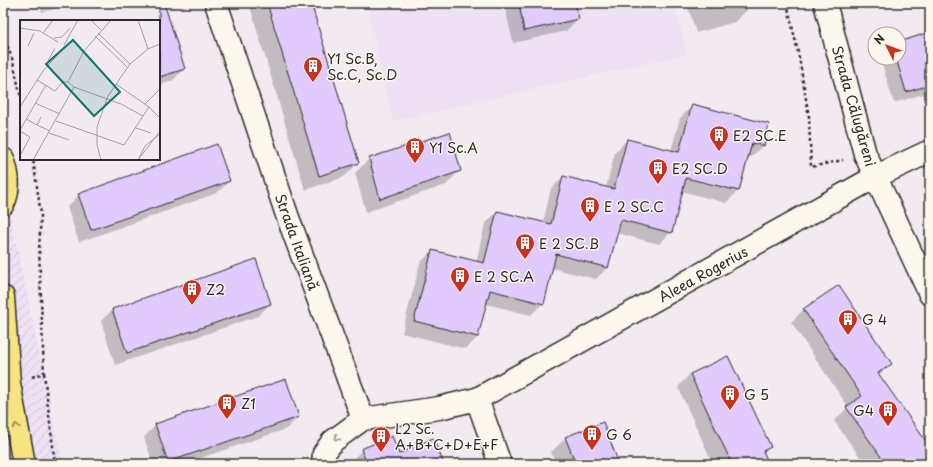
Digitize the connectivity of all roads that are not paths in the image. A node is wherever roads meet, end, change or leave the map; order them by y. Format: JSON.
{"nodes":[{"id":1,"x":216,"y":3,"type":"edge"},
{"id":2,"x":825,"y":3,"type":"edge"},
{"id":3,"x":930,"y":151,"type":"edge"},
{"id":4,"x":3,"y":159,"type":"edge"},
{"id":5,"x":875,"y":177,"type":"junction"},
{"id":6,"x":3,"y":204,"type":"edge"},
{"id":7,"x":930,"y":294,"type":"edge"},
{"id":8,"x":3,"y":297,"type":"edge"},
{"id":9,"x":477,"y":400,"type":"junction"},
{"id":10,"x":363,"y":419,"type":"junction"},
{"id":11,"x":24,"y":464,"type":"edge"},
{"id":12,"x":323,"y":464,"type":"edge"},
{"id":13,"x":500,"y":464,"type":"edge"}],
"edges":[{"from":1,"to":10,"type":"street","name":"Strada Italiană"},
{"from":2,"to":5,"type":"street","name":"Strada Călugăreni"},
{"from":3,"to":5,"type":"street","name":"Aleea Rogerius"},
{"from":4,"to":6,"type":"main road"},
{"from":5,"to":7,"type":"street","name":"Strada Călugăreni"},
{"from":5,"to":9,"type":"street","name":"Aleea Rogerius"},
{"from":11,"to":8,"type":"main road","one_way":true},
{"from":9,"to":10,"type":"street","name":"Aleea Rogerius"},
{"from":9,"to":13,"type":"street"},
{"from":10,"to":12,"type":"street","one_way":true}]}
